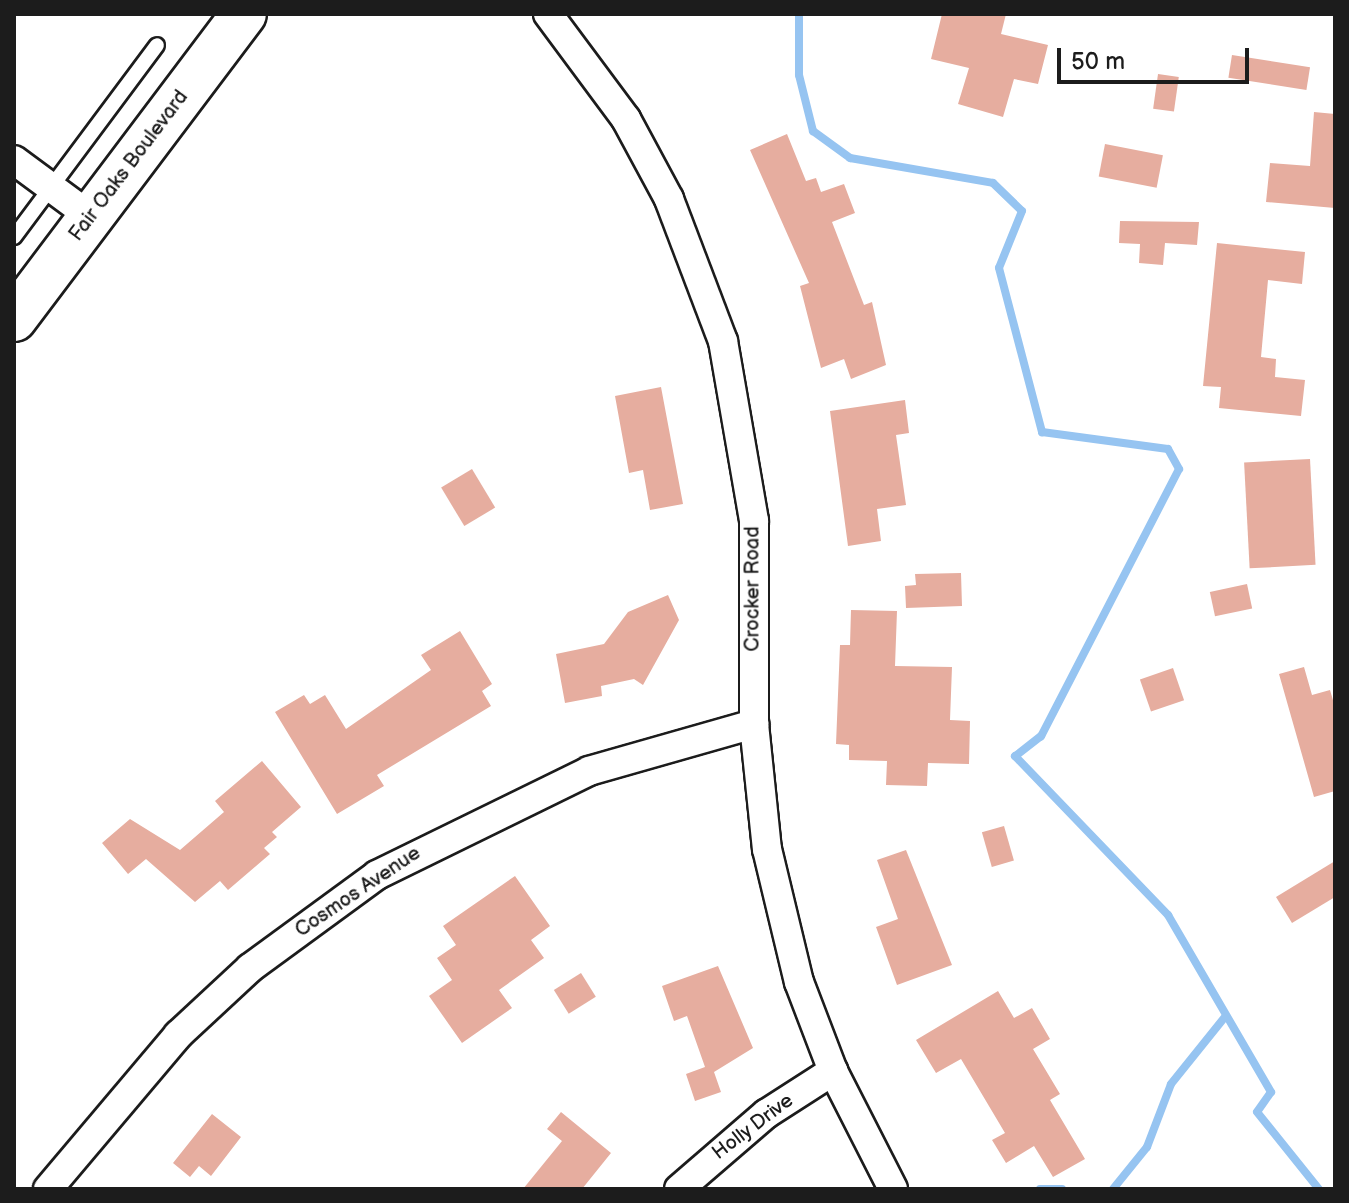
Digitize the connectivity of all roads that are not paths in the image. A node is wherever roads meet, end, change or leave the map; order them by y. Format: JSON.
{"nodes":[{"id":1,"x":244,"y":14,"type":"edge"},
{"id":2,"x":548,"y":14,"type":"edge"},
{"id":3,"x":157,"y":45,"type":"dead end"},
{"id":4,"x":14,"y":160,"type":"edge"},
{"id":5,"x":51,"y":188,"type":"junction"},
{"id":6,"x":91,"y":217,"type":"junction"},
{"id":7,"x":14,"y":237,"type":"edge"},
{"id":8,"x":14,"y":319,"type":"edge"},
{"id":9,"x":754,"y":724,"type":"junction"},
{"id":10,"x":833,"y":1071,"type":"junction"},
{"id":11,"x":48,"y":1189,"type":"edge"},
{"id":12,"x":679,"y":1189,"type":"edge"},
{"id":13,"x":893,"y":1189,"type":"edge"}],
"edges":[{"from":1,"to":6,"type":"main road","name":"Fair Oaks Boulevard"},
{"from":2,"to":9,"type":"street","name":"Crocker Road"},
{"from":3,"to":5,"type":"lane"},
{"from":4,"to":5,"type":"street"},
{"from":5,"to":6,"type":"street"},
{"from":5,"to":7,"type":"lane"},
{"from":6,"to":8,"type":"main road","name":"Fair Oaks Boulevard"},
{"from":9,"to":10,"type":"street","name":"Crocker Road"},
{"from":9,"to":11,"type":"street","name":"Cosmos Avenue"},
{"from":10,"to":12,"type":"street","name":"Holly Drive"},
{"from":10,"to":13,"type":"street","name":"Crocker Road"}]}
